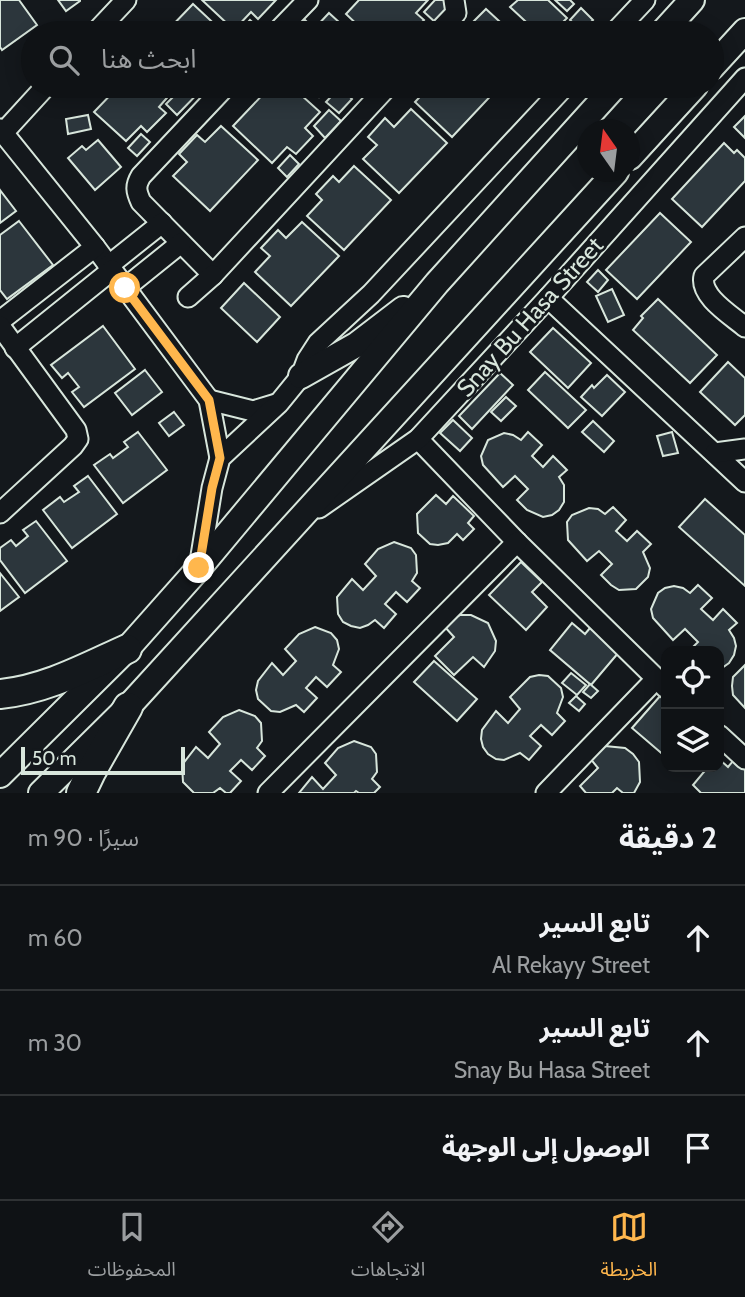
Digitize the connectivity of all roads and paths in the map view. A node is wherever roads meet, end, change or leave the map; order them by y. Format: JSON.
{"nodes":[{"id":1,"x":126,"y":0,"type":"edge"},
{"id":2,"x":308,"y":0,"type":"edge"},
{"id":3,"x":454,"y":0,"type":"edge"},
{"id":4,"x":645,"y":0,"type":"edge"},
{"id":5,"x":692,"y":0,"type":"edge"},
{"id":6,"x":106,"y":21,"type":"edge"},
{"id":7,"x":288,"y":21,"type":"edge"},
{"id":8,"x":448,"y":21,"type":"edge"},
{"id":9,"x":625,"y":21,"type":"edge"},
{"id":10,"x":673,"y":21,"type":"edge"},
{"id":11,"x":745,"y":31,"type":"edge"},
{"id":12,"x":724,"y":54,"type":"edge"},
{"id":13,"x":745,"y":78,"type":"edge"},
{"id":14,"x":34,"y":98,"type":"edge"},
{"id":15,"x":215,"y":98,"type":"edge"},
{"id":16,"x":377,"y":98,"type":"edge"},
{"id":17,"x":554,"y":98,"type":"edge"},
{"id":18,"x":604,"y":98,"type":"edge"},
{"id":19,"x":684,"y":98,"type":"edge"},
{"id":20,"x":1,"y":131,"type":"edge"},
{"id":21,"x":640,"y":145,"type":"edge"},
{"id":22,"x":607,"y":182,"type":"edge"},
{"id":23,"x":162,"y":223,"type":"junction"},
{"id":24,"x":745,"y":237,"type":"edge"},
{"id":25,"x":181,"y":243,"type":"junction"},
{"id":26,"x":95,"y":247,"type":"junction"},
{"id":27,"x":110,"y":268,"type":"junction"},
{"id":28,"x":213,"y":275,"type":"junction"},
{"id":29,"x":438,"y":283,"type":"junction"},
{"id":30,"x":125,"y":288,"type":"junction"},
{"id":31,"x":188,"y":297,"type":"dead end"},
{"id":32,"x":548,"y":298,"type":"junction"},
{"id":33,"x":0,"y":324,"type":"edge"},
{"id":34,"x":745,"y":327,"type":"edge"},
{"id":35,"x":15,"y":348,"type":"junction"},
{"id":36,"x":301,"y":376,"type":"junction"},
{"id":37,"x":209,"y":400,"type":"junction"},
{"id":38,"x":279,"y":403,"type":"junction"},
{"id":39,"x":418,"y":439,"type":"junction"},
{"id":40,"x":745,"y":449,"type":"edge"},
{"id":41,"x":715,"y":453,"type":"junction"},
{"id":42,"x":220,"y":458,"type":"junction"},
{"id":43,"x":745,"y":482,"type":"edge"},
{"id":44,"x":0,"y":513,"type":"edge"},
{"id":45,"x":289,"y":529,"type":"junction"},
{"id":46,"x":517,"y":542,"type":"junction"},
{"id":47,"x":199,"y":568,"type":"junction"},
{"id":48,"x":127,"y":649,"type":"junction"},
{"id":49,"x":661,"y":683,"type":"edge"},
{"id":50,"x":0,"y":694,"type":"edge"},
{"id":51,"x":128,"y":706,"type":"junction"},
{"id":52,"x":724,"y":740,"type":"edge"},
{"id":53,"x":745,"y":759,"type":"edge"},
{"id":54,"x":0,"y":775,"type":"edge"},
{"id":55,"x":41,"y":793,"type":"edge"},
{"id":56,"x":81,"y":793,"type":"edge"},
{"id":57,"x":268,"y":793,"type":"edge"},
{"id":58,"x":546,"y":793,"type":"edge"}],
"edges":[{"from":1,"to":6,"type":"street"},
{"from":2,"to":7,"type":"street"},
{"from":3,"to":8,"type":"street"},
{"from":4,"to":9,"type":"street"},
{"from":5,"to":10,"type":"street"},
{"from":11,"to":12,"type":"street"},
{"from":13,"to":32,"type":"street","name":"Snay Bu Hasa Street"},
{"from":14,"to":20,"type":"street"},
{"from":15,"to":23,"type":"street"},
{"from":16,"to":28,"type":"street"},
{"from":17,"to":36,"type":"street"},
{"from":18,"to":29,"type":"street"},
{"from":19,"to":21,"type":"street"},
{"from":20,"to":26,"type":"street"},
{"from":22,"to":45,"type":"street","name":"Snay Bu Hasa Street"},
{"from":23,"to":25,"type":"street"},
{"from":23,"to":27,"type":"street"},
{"from":24,"to":34,"type":"street"},
{"from":25,"to":28,"type":"street"},
{"from":25,"to":30,"type":"street"},
{"from":26,"to":27,"type":"street"},
{"from":26,"to":33,"type":"street"},
{"from":27,"to":30,"type":"street"},
{"from":27,"to":35,"type":"street"},
{"from":28,"to":31,"type":"street"},
{"from":29,"to":36,"type":"street"},
{"from":29,"to":47,"type":"street"},
{"from":30,"to":37,"type":"street"},
{"from":32,"to":39,"type":"street","name":"Snay Bu Hasa Street"},
{"from":32,"to":41,"type":"street"},
{"from":33,"to":35,"type":"street"},
{"from":35,"to":44,"type":"street"},
{"from":36,"to":38,"type":"street"},
{"from":37,"to":38,"type":"street"},
{"from":37,"to":42,"type":"street"},
{"from":38,"to":42,"type":"street"},
{"from":39,"to":45,"type":"street","name":"Snay Bu Hasa Street"},
{"from":39,"to":46,"type":"street"},
{"from":40,"to":41,"type":"street"},
{"from":41,"to":43,"type":"street"},
{"from":42,"to":47,"type":"street"},
{"from":45,"to":51,"type":"street","name":"Snay Bu Hasa Street"},
{"from":46,"to":49,"type":"street"},
{"from":46,"to":57,"type":"street"},
{"from":47,"to":48,"type":"street"},
{"from":48,"to":50,"type":"main road"},
{"from":48,"to":54,"type":"street"},
{"from":49,"to":58,"type":"street"},
{"from":51,"to":55,"type":"street","name":"Snay Bu Hasa Street"},
{"from":51,"to":56,"type":"main road"},
{"from":52,"to":53,"type":"street"}]}
